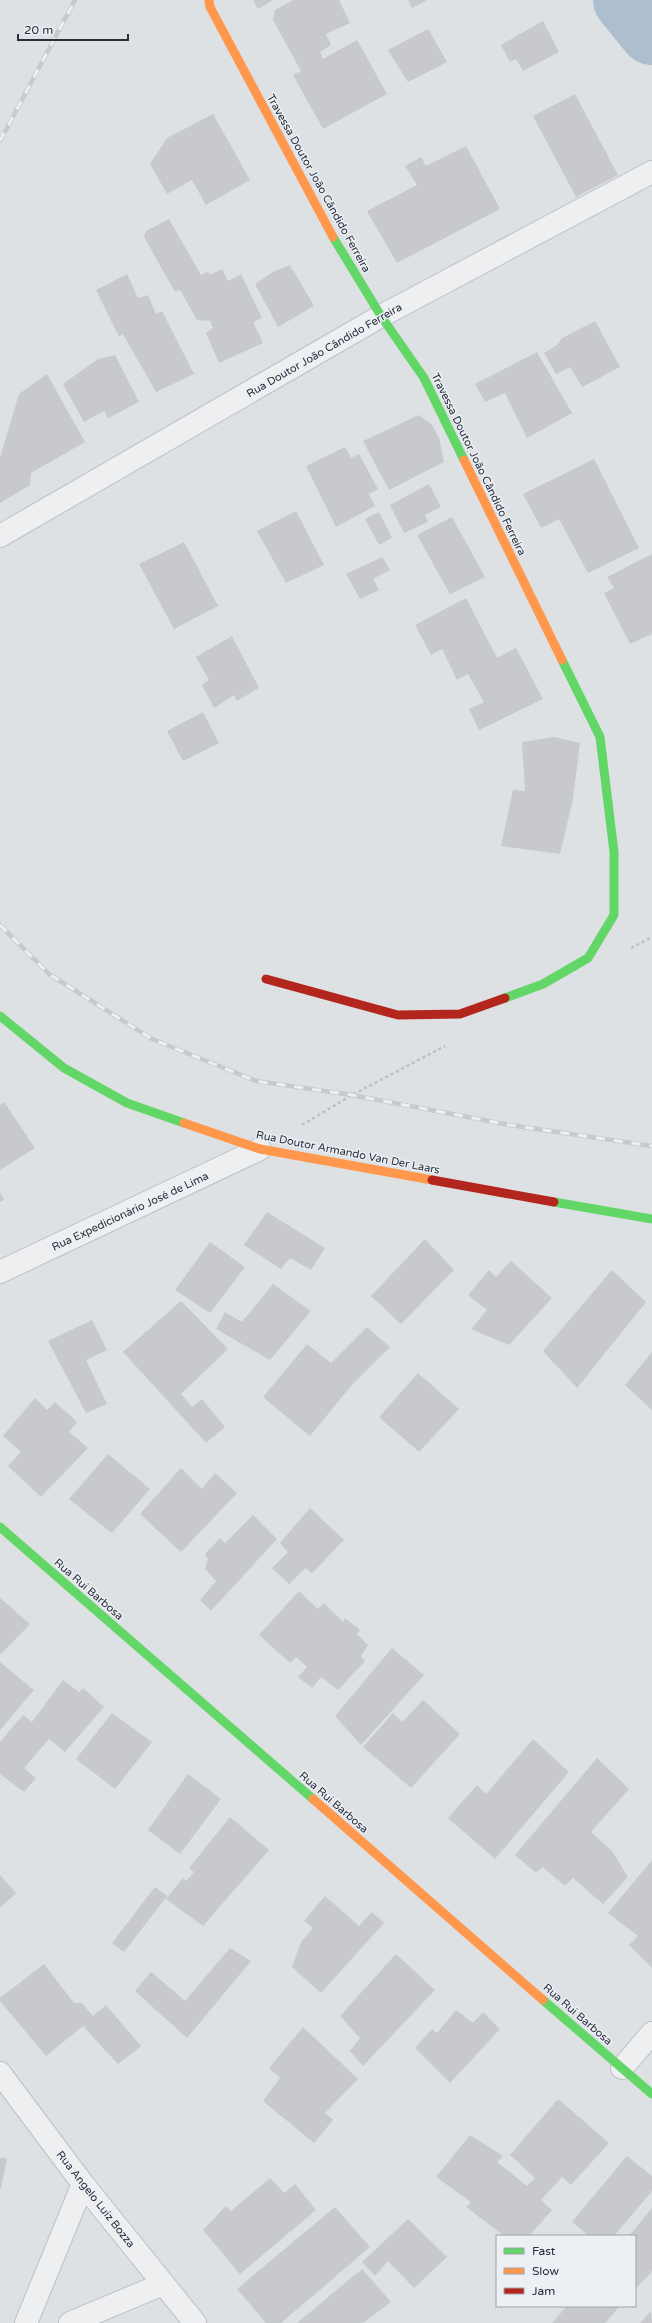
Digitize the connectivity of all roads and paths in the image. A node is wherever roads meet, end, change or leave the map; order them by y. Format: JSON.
{"nodes":[{"id":1,"x":209,"y":0,"type":"edge"},
{"id":2,"x":652,"y":172,"type":"edge"},
{"id":3,"x":381,"y":316,"type":"junction"},
{"id":4,"x":0,"y":536,"type":"edge"},
{"id":5,"x":266,"y":979,"type":"dead end"},
{"id":6,"x":0,"y":1016,"type":"edge"},
{"id":7,"x":260,"y":1150,"type":"junction"},
{"id":8,"x":652,"y":1219,"type":"edge"},
{"id":9,"x":0,"y":1272,"type":"edge"},
{"id":10,"x":0,"y":1527,"type":"edge"},
{"id":11,"x":652,"y":2033,"type":"edge"},
{"id":12,"x":622,"y":2068,"type":"junction"},
{"id":13,"x":0,"y":2074,"type":"edge"},
{"id":14,"x":652,"y":2094,"type":"edge"},
{"id":15,"x":83,"y":2184,"type":"junction"},
{"id":16,"x":163,"y":2284,"type":"junction"},
{"id":17,"x":26,"y":2323,"type":"edge"},
{"id":18,"x":70,"y":2323,"type":"edge"},
{"id":19,"x":195,"y":2323,"type":"edge"}],
"edges":[{"from":1,"to":3,"type":"street","name":"Travessa Doutor João Cândido Ferreira"},
{"from":2,"to":3,"type":"street","name":"Rua Doutor João Cândido Ferreira"},
{"from":3,"to":4,"type":"street","name":"Rua Doutor João Cândido Ferreira"},
{"from":3,"to":5,"type":"street","name":"Travessa Doutor João Cândido Ferreira"},
{"from":6,"to":7,"type":"street","name":"Rua Doutor Armando Van Der Laars"},
{"from":7,"to":8,"type":"street","name":"Rua Doutor Armando Van Der Laars"},
{"from":7,"to":9,"type":"street","name":"Rua Expedicionário José de Lima"},
{"from":10,"to":12,"type":"street","name":"Rua Rui Barbosa"},
{"from":11,"to":12,"type":"street"},
{"from":12,"to":14,"type":"street","name":"Rua Rui Barbosa"},
{"from":13,"to":15,"type":"street","name":"Rua Angelo Luiz Bozza"},
{"from":15,"to":16,"type":"street","name":"Rua Angelo Luiz Bozza"},
{"from":15,"to":17,"type":"street"},
{"from":16,"to":18,"type":"street"},
{"from":16,"to":19,"type":"street","name":"Rua Angelo Luiz Bozza"}]}
